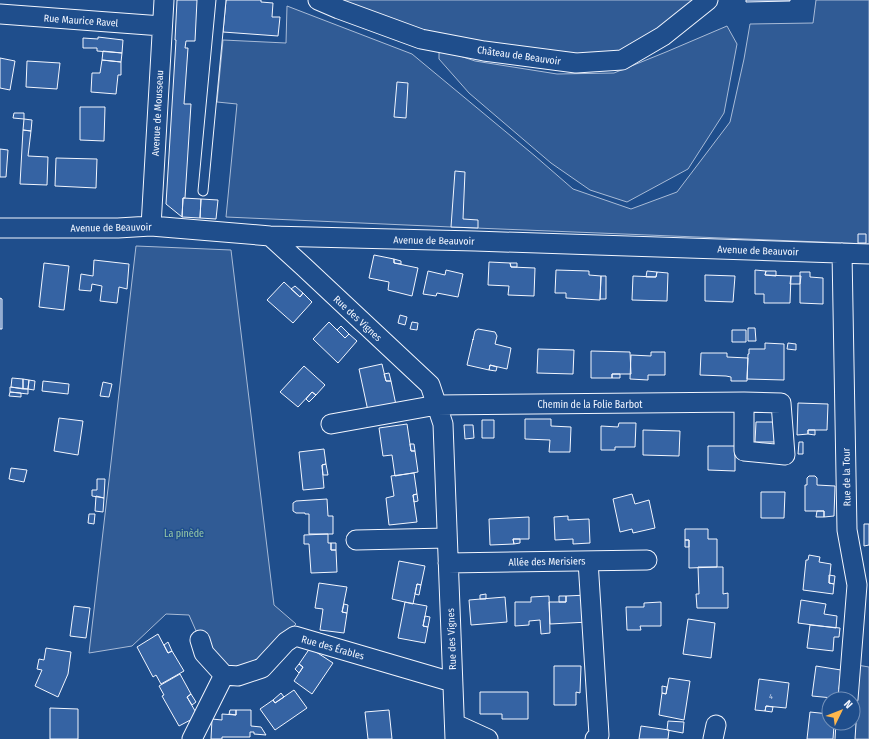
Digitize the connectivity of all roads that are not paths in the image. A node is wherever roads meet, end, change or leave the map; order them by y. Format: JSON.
{"nodes":[{"id":1,"x":164,"y":0,"type":"edge"},
{"id":2,"x":221,"y":0,"type":"edge"},
{"id":3,"x":318,"y":0,"type":"edge"},
{"id":4,"x":708,"y":0,"type":"edge"},
{"id":5,"x":0,"y":14,"type":"edge"},
{"id":6,"x":162,"y":26,"type":"junction"},
{"id":7,"x":203,"y":190,"type":"dead end"},
{"id":8,"x":151,"y":226,"type":"junction"},
{"id":9,"x":0,"y":228,"type":"edge"},
{"id":10,"x":270,"y":236,"type":"junction"},
{"id":11,"x":842,"y":253,"type":"junction"},
{"id":12,"x":869,"y":254,"type":"edge"},
{"id":13,"x":744,"y":402,"type":"dead end"},
{"id":14,"x":437,"y":405,"type":"junction"},
{"id":15,"x":331,"y":424,"type":"dead end"},
{"id":16,"x":447,"y":538,"type":"junction"},
{"id":17,"x":356,"y":540,"type":"dead end"},
{"id":18,"x":647,"y":560,"type":"dead end"},
{"id":19,"x":588,"y":561,"type":"junction"},
{"id":20,"x":448,"y":563,"type":"junction"},
{"id":21,"x":200,"y":640,"type":"dead end"},
{"id":22,"x":224,"y":675,"type":"junction"},
{"id":23,"x":452,"y":682,"type":"junction"},
{"id":24,"x":849,"y":691,"type":"edge"},
{"id":25,"x":455,"y":731,"type":"edge"},
{"id":26,"x":192,"y":739,"type":"edge"},
{"id":27,"x":488,"y":739,"type":"edge"},
{"id":28,"x":595,"y":739,"type":"edge"}],
"edges":[{"from":1,"to":6,"type":"street","name":"Avenue de Mousseau"},
{"from":2,"to":7,"type":"lane"},
{"from":3,"to":4,"type":"street","name":"Château de Beauvoir"},
{"from":5,"to":6,"type":"street","name":"Rue Maurice Ravel"},
{"from":6,"to":8,"type":"street","name":"Avenue de Mousseau"},
{"from":8,"to":9,"type":"street","name":"Avenue de Beauvoir"},
{"from":8,"to":10,"type":"street","name":"Avenue de Beauvoir"},
{"from":10,"to":11,"type":"street","name":"Avenue de Beauvoir"},
{"from":10,"to":14,"type":"street","name":"Rue des Vignes"},
{"from":11,"to":12,"type":"street","name":"Avenue de Beauvoir"},
{"from":11,"to":24,"type":"street","name":"Rue de la Tour"},
{"from":13,"to":14,"type":"street","name":"Chemin de la Folie Barbot"},
{"from":14,"to":15,"type":"street"},
{"from":14,"to":16,"type":"street","name":"Rue des Vignes"},
{"from":16,"to":17,"type":"street"},
{"from":16,"to":20,"type":"street","name":"Rue des Vignes"},
{"from":18,"to":19,"type":"street","name":"Allée des Merisiers"},
{"from":19,"to":20,"type":"street","name":"Allée des Merisiers"},
{"from":19,"to":28,"type":"street"},
{"from":20,"to":23,"type":"street","name":"Rue des Vignes"},
{"from":21,"to":22,"type":"street"},
{"from":22,"to":23,"type":"street","name":"Rue des Érables"},
{"from":22,"to":26,"type":"street"},
{"from":23,"to":25,"type":"street","name":"Rue des Vignes"},
{"from":25,"to":27,"type":"street"}]}
